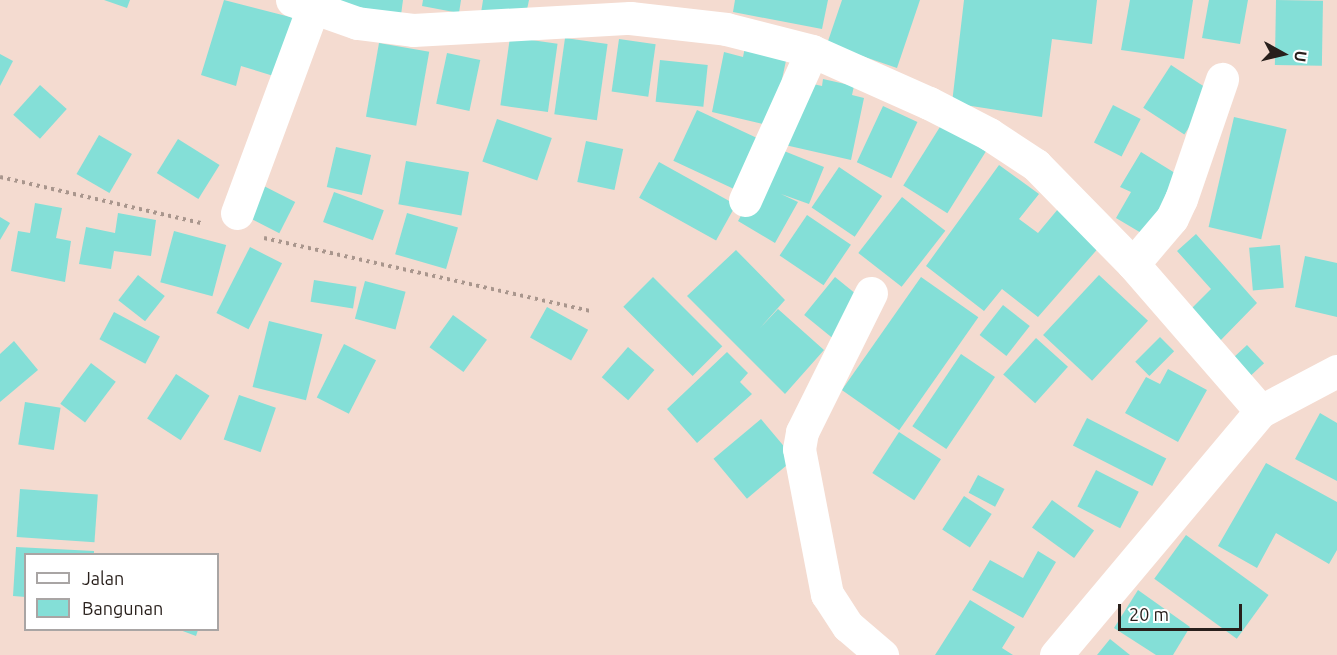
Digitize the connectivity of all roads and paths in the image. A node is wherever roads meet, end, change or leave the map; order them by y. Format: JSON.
{"nodes":[{"id":1,"x":302,"y":5,"type":"edge"},
{"id":2,"x":812,"y":51,"type":"junction"},
{"id":3,"x":1222,"y":79,"type":"dead end"},
{"id":4,"x":0,"y":177,"type":"edge"},
{"id":5,"x":745,"y":200,"type":"dead end"},
{"id":6,"x":237,"y":213,"type":"dead end"},
{"id":7,"x":204,"y":224,"type":"dead end"},
{"id":8,"x":260,"y":237,"type":"dead end"},
{"id":9,"x":1133,"y":264,"type":"junction"},
{"id":10,"x":871,"y":292,"type":"dead end"},
{"id":11,"x":591,"y":311,"type":"dead end"},
{"id":12,"x":1337,"y":371,"type":"edge"},
{"id":13,"x":1261,"y":411,"type":"junction"},
{"id":14,"x":882,"y":655,"type":"edge"},
{"id":15,"x":1056,"y":655,"type":"edge"}],
"edges":[{"from":1,"to":2,"type":"street"},
{"from":1,"to":6,"type":"street"},
{"from":2,"to":5,"type":"street"},
{"from":2,"to":9,"type":"street"},
{"from":3,"to":9,"type":"street"},
{"from":4,"to":7,"type":"path"},
{"from":8,"to":11,"type":"path"},
{"from":9,"to":13,"type":"street"},
{"from":10,"to":14,"type":"street"},
{"from":12,"to":13,"type":"street"},
{"from":13,"to":15,"type":"street"}]}
